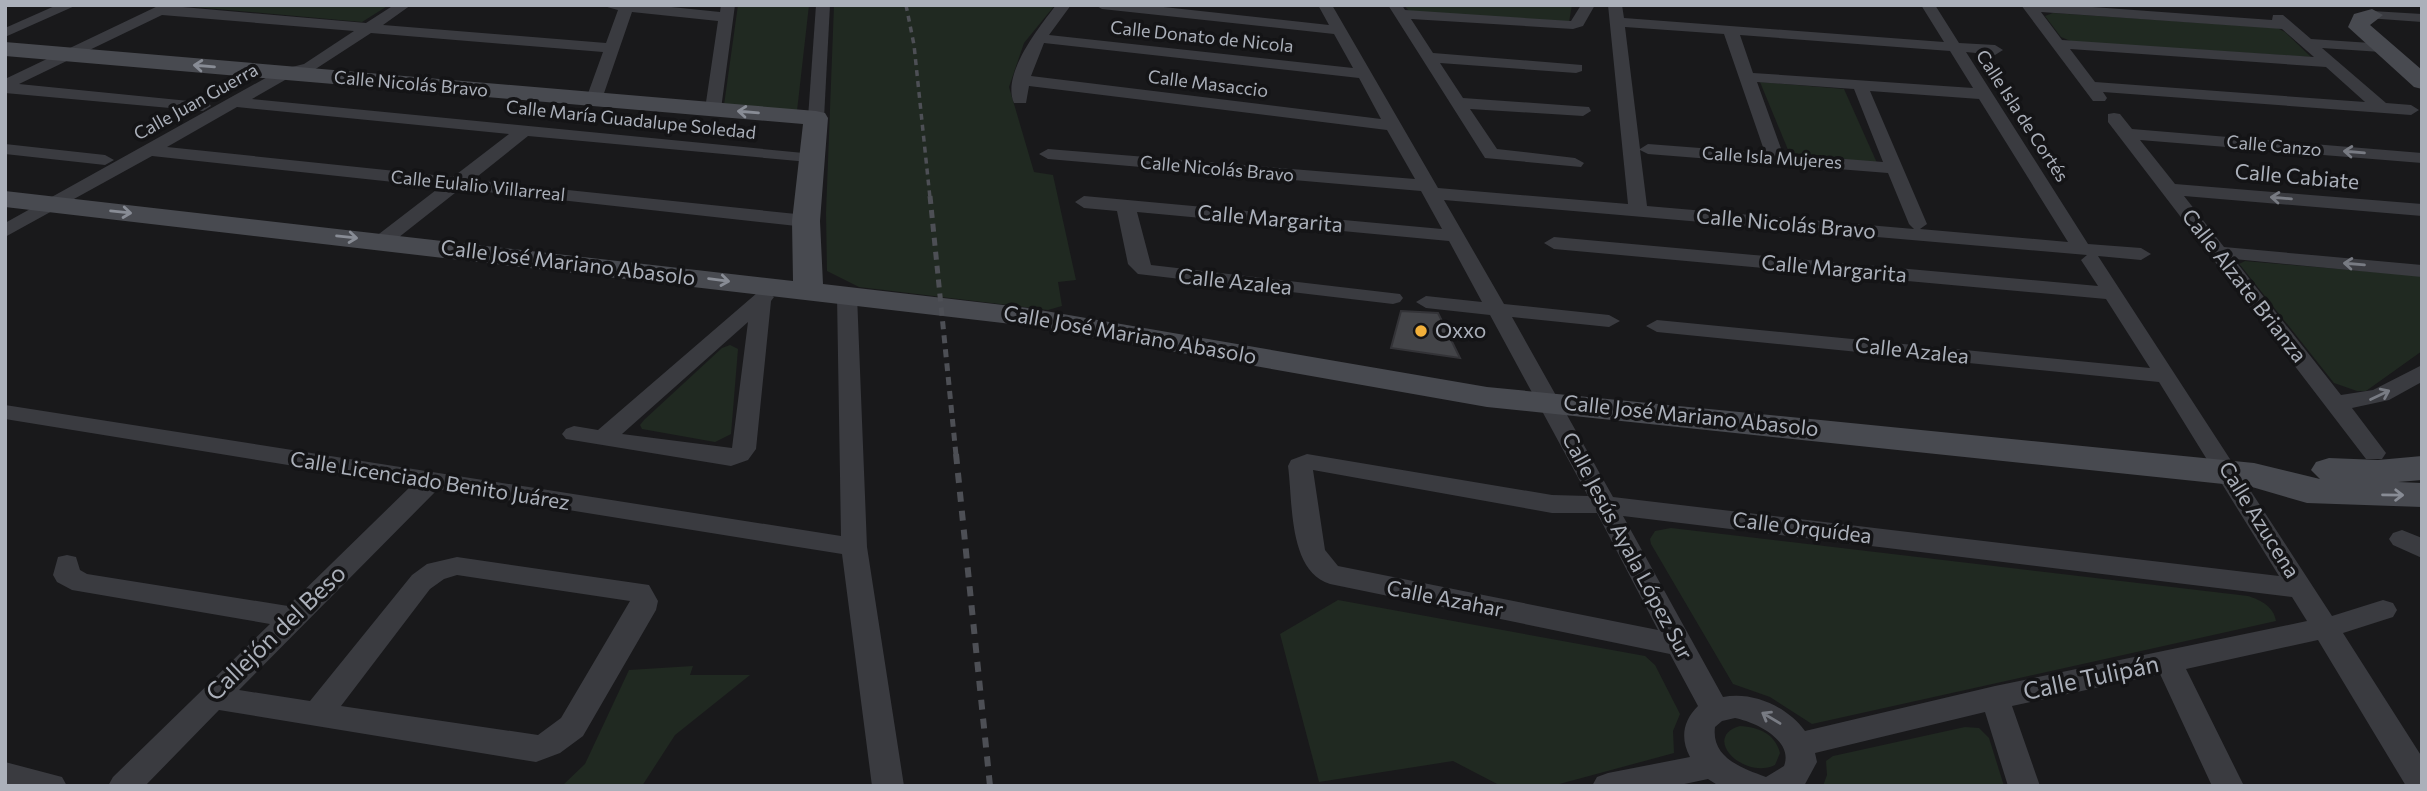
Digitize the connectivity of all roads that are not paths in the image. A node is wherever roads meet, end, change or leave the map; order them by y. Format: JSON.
{"nodes":[{"id":1,"x":70,"y":5,"type":"edge"},
{"id":2,"x":404,"y":5,"type":"edge"},
{"id":3,"x":607,"y":5,"type":"edge"},
{"id":4,"x":823,"y":5,"type":"edge"},
{"id":5,"x":1064,"y":5,"type":"edge"},
{"id":6,"x":1102,"y":5,"type":"edge"},
{"id":7,"x":1325,"y":5,"type":"edge"},
{"id":8,"x":1588,"y":5,"type":"edge"},
{"id":9,"x":1928,"y":5,"type":"edge"},
{"id":10,"x":2029,"y":6,"type":"edge"},
{"id":11,"x":626,"y":7,"type":"junction"},
{"id":12,"x":166,"y":8,"type":"edge"},
{"id":13,"x":1397,"y":9,"type":"edge"},
{"id":14,"x":727,"y":11,"type":"edge"},
{"id":15,"x":1616,"y":13,"type":"edge"},
{"id":16,"x":2372,"y":15,"type":"edge"},
{"id":17,"x":2422,"y":18,"type":"edge"},
{"id":18,"x":1577,"y":24,"type":"joint"},
{"id":19,"x":371,"y":27,"type":"junction"},
{"id":20,"x":1339,"y":30,"type":"junction"},
{"id":21,"x":1731,"y":32,"type":"junction"},
{"id":22,"x":5,"y":33,"type":"edge"},
{"id":23,"x":2417,"y":36,"type":"edge"},
{"id":24,"x":1037,"y":38,"type":"junction"},
{"id":25,"x":2057,"y":44,"type":"junction"},
{"id":26,"x":1953,"y":47,"type":"junction"},
{"id":27,"x":611,"y":48,"type":"junction"},
{"id":28,"x":5,"y":49,"type":"edge"},
{"id":29,"x":1995,"y":50,"type":"dead end"},
{"id":30,"x":2387,"y":52,"type":"junction"},
{"id":31,"x":2318,"y":53,"type":"junction"},
{"id":32,"x":70,"y":55,"type":"junction"},
{"id":33,"x":1427,"y":57,"type":"junction"},
{"id":34,"x":1576,"y":68,"type":"dead end"},
{"id":35,"x":286,"y":74,"type":"junction"},
{"id":36,"x":1362,"y":74,"type":"junction"},
{"id":37,"x":1747,"y":77,"type":"junction"},
{"id":38,"x":1022,"y":80,"type":"junction"},
{"id":39,"x":2422,"y":82,"type":"edge"},
{"id":40,"x":1860,"y":85,"type":"junction"},
{"id":41,"x":2090,"y":86,"type":"junction"},
{"id":42,"x":5,"y":87,"type":"edge"},
{"id":43,"x":1983,"y":94,"type":"junction"},
{"id":44,"x":594,"y":99,"type":"junction"},
{"id":45,"x":1020,"y":100,"type":"dead end"},
{"id":46,"x":2101,"y":100,"type":"dead end"},
{"id":47,"x":234,"y":103,"type":"junction"},
{"id":48,"x":1459,"y":103,"type":"junction"},
{"id":49,"x":203,"y":106,"type":"dead end"},
{"id":50,"x":2382,"y":108,"type":"junction"},
{"id":51,"x":713,"y":109,"type":"junction"},
{"id":52,"x":2411,"y":110,"type":"dead end"},
{"id":53,"x":1583,"y":111,"type":"dead end"},
{"id":54,"x":816,"y":118,"type":"junction"},
{"id":55,"x":1390,"y":125,"type":"junction"},
{"id":56,"x":2121,"y":126,"type":"joint"},
{"id":57,"x":524,"y":131,"type":"junction"},
{"id":58,"x":5,"y":149,"type":"edge"},
{"id":59,"x":1648,"y":149,"type":"dead end"},
{"id":60,"x":149,"y":150,"type":"junction"},
{"id":61,"x":1048,"y":154,"type":"dead end"},
{"id":62,"x":2422,"y":158,"type":"edge"},
{"id":63,"x":814,"y":159,"type":"junction"},
{"id":64,"x":1776,"y":159,"type":"junction"},
{"id":65,"x":106,"y":160,"type":"dead end"},
{"id":66,"x":1575,"y":163,"type":"dead end"},
{"id":67,"x":1896,"y":168,"type":"junction"},
{"id":68,"x":456,"y":183,"type":"junction"},
{"id":69,"x":2169,"y":189,"type":"junction"},
{"id":70,"x":1430,"y":190,"type":"junction"},
{"id":71,"x":5,"y":199,"type":"edge"},
{"id":72,"x":1084,"y":202,"type":"dead end"},
{"id":73,"x":53,"y":204,"type":"junction"},
{"id":74,"x":1126,"y":206,"type":"junction"},
{"id":75,"x":2422,"y":210,"type":"edge"},
{"id":76,"x":1639,"y":212,"type":"junction"},
{"id":77,"x":806,"y":221,"type":"junction"},
{"id":78,"x":1918,"y":224,"type":"dead end"},
{"id":79,"x":5,"y":231,"type":"edge"},
{"id":80,"x":1456,"y":236,"type":"junction"},
{"id":81,"x":382,"y":241,"type":"junction"},
{"id":82,"x":1554,"y":243,"type":"dead end"},
{"id":83,"x":2218,"y":252,"type":"junction"},
{"id":84,"x":2087,"y":254,"type":"junction"},
{"id":85,"x":2141,"y":254,"type":"dead end"},
{"id":86,"x":2422,"y":271,"type":"edge"},
{"id":87,"x":808,"y":291,"type":"junction"},
{"id":88,"x":767,"y":294,"type":"junction"},
{"id":89,"x":2115,"y":294,"type":"junction"},
{"id":90,"x":847,"y":295,"type":"junction"},
{"id":91,"x":1393,"y":298,"type":"dead end"},
{"id":92,"x":1426,"y":302,"type":"dead end"},
{"id":93,"x":1497,"y":310,"type":"junction"},
{"id":94,"x":1609,"y":321,"type":"dead end"},
{"id":95,"x":1657,"y":326,"type":"dead end"},
{"id":96,"x":2422,"y":372,"type":"edge"},
{"id":97,"x":2167,"y":376,"type":"junction"},
{"id":98,"x":1549,"y":401,"type":"junction"},
{"id":99,"x":2334,"y":402,"type":"junction"},
{"id":100,"x":5,"y":412,"type":"edge"},
{"id":101,"x":574,"y":434,"type":"dead end"},
{"id":102,"x":603,"y":438,"type":"junction"},
{"id":103,"x":2374,"y":453,"type":"dead end"},
{"id":104,"x":1305,"y":462,"type":"joint"},
{"id":105,"x":2422,"y":468,"type":"edge"},
{"id":106,"x":2241,"y":474,"type":"junction"},
{"id":107,"x":430,"y":482,"type":"junction"},
{"id":108,"x":2422,"y":495,"type":"edge"},
{"id":109,"x":1606,"y":505,"type":"junction"},
{"id":110,"x":854,"y":547,"type":"junction"},
{"id":111,"x":68,"y":564,"type":"dead end"},
{"id":112,"x":2301,"y":588,"type":"junction"},
{"id":113,"x":2384,"y":610,"type":"dead end"},
{"id":114,"x":293,"y":617,"type":"junction"},
{"id":115,"x":2326,"y":628,"type":"junction"},
{"id":116,"x":1681,"y":645,"type":"junction"},
{"id":117,"x":2168,"y":662,"type":"junction"},
{"id":118,"x":212,"y":697,"type":"junction"},
{"id":119,"x":1995,"y":698,"type":"junction"},
{"id":120,"x":1715,"y":710,"type":"junction"},
{"id":121,"x":318,"y":713,"type":"junction"},
{"id":122,"x":1798,"y":745,"type":"junction"},
{"id":123,"x":1714,"y":765,"type":"junction"},
{"id":124,"x":5,"y":775,"type":"edge"},
{"id":125,"x":1624,"y":784,"type":"edge"},
{"id":126,"x":2422,"y":784,"type":"edge"},
{"id":127,"x":51,"y":786,"type":"edge"},
{"id":128,"x":124,"y":786,"type":"edge"},
{"id":129,"x":888,"y":786,"type":"edge"},
{"id":130,"x":1755,"y":786,"type":"edge"},
{"id":131,"x":1777,"y":786,"type":"edge"},
{"id":132,"x":2024,"y":786,"type":"edge"},
{"id":133,"x":2228,"y":786,"type":"edge"}],
"edges":[{"from":1,"to":22,"type":"street"},
{"from":2,"to":19,"type":"street","name":"Calle Juan Guerra"},
{"from":3,"to":11,"type":"street"},
{"from":4,"to":54,"type":"street"},
{"from":5,"to":24,"type":"street"},
{"from":6,"to":20,"type":"street"},
{"from":7,"to":20,"type":"street"},
{"from":8,"to":18,"type":"street"},
{"from":9,"to":26,"type":"street","name":"Calle Isla de Cortés"},
{"from":10,"to":25,"type":"street"},
{"from":10,"to":31,"type":"street"},
{"from":11,"to":14,"type":"street"},
{"from":11,"to":27,"type":"street"},
{"from":12,"to":19,"type":"street"},
{"from":12,"to":32,"type":"street"},
{"from":13,"to":18,"type":"street"},
{"from":13,"to":33,"type":"street"},
{"from":14,"to":51,"type":"street"},
{"from":15,"to":21,"type":"street"},
{"from":15,"to":76,"type":"street"},
{"from":16,"to":17,"type":"street"},
{"from":16,"to":23,"type":"street"},
{"from":16,"to":30,"type":"street"},
{"from":19,"to":27,"type":"street"},
{"from":19,"to":35,"type":"street","name":"Calle Juan Guerra"},
{"from":20,"to":36,"type":"street"},
{"from":21,"to":26,"type":"street"},
{"from":21,"to":37,"type":"street"},
{"from":24,"to":36,"type":"street","name":"Calle Donato de Nicola"},
{"from":24,"to":38,"type":"street"},
{"from":25,"to":31,"type":"street"},
{"from":25,"to":41,"type":"street"},
{"from":26,"to":29,"type":"street"},
{"from":26,"to":43,"type":"street","name":"Calle Isla de Cortés"},
{"from":27,"to":44,"type":"street"},
{"from":28,"to":32,"type":"street","name":"Calle Nicolás Bravo"},
{"from":30,"to":31,"type":"street"},
{"from":30,"to":39,"type":"street"},
{"from":31,"to":50,"type":"street"},
{"from":35,"to":32,"type":"street","name":"Calle Nicolás Bravo","one_way":true},
{"from":32,"to":42,"type":"street"},
{"from":33,"to":34,"type":"street"},
{"from":33,"to":48,"type":"street"},
{"from":35,"to":44,"type":"street","name":"Calle Nicolás Bravo"},
{"from":35,"to":47,"type":"street","name":"Calle Juan Guerra"},
{"from":36,"to":55,"type":"street"},
{"from":37,"to":40,"type":"street"},
{"from":37,"to":64,"type":"street"},
{"from":38,"to":45,"type":"street"},
{"from":38,"to":55,"type":"street","name":"Calle Masaccio"},
{"from":40,"to":43,"type":"street"},
{"from":40,"to":67,"type":"street"},
{"from":41,"to":46,"type":"street"},
{"from":41,"to":50,"type":"street"},
{"from":42,"to":49,"type":"street"},
{"from":43,"to":84,"type":"street","name":"Calle Isla de Cortés"},
{"from":44,"to":51,"type":"street","name":"Calle Nicolás Bravo"},
{"from":47,"to":57,"type":"street","name":"Calle María Guadalupe Soledad"},
{"from":47,"to":60,"type":"street","name":"Calle Juan Guerra"},
{"from":48,"to":53,"type":"street"},
{"from":48,"to":66,"type":"street"},
{"from":50,"to":52,"type":"street"},
{"from":54,"to":51,"type":"street","name":"Calle Nicolás Bravo","one_way":true},
{"from":54,"to":63,"type":"street"},
{"from":55,"to":70,"type":"street"},
{"from":62,"to":56,"type":"street","name":"Calle Canzo","one_way":true},
{"from":56,"to":69,"type":"street","name":"Calle Alzate Brianza"},
{"from":57,"to":63,"type":"street","name":"Calle María Guadalupe Soledad"},
{"from":57,"to":68,"type":"street"},
{"from":58,"to":65,"type":"street"},
{"from":59,"to":64,"type":"street","name":"Calle Isla Mujeres"},
{"from":60,"to":68,"type":"street","name":"Calle Eulalio Villarreal"},
{"from":60,"to":73,"type":"street","name":"Calle Juan Guerra"},
{"from":61,"to":70,"type":"street","name":"Calle Nicolás Bravo"},
{"from":63,"to":77,"type":"street"},
{"from":64,"to":67,"type":"street","name":"Calle Isla Mujeres"},
{"from":67,"to":78,"type":"street"},
{"from":68,"to":77,"type":"street","name":"Calle Eulalio Villarreal"},
{"from":68,"to":81,"type":"street"},
{"from":75,"to":69,"type":"street","name":"Calle Cabiate","one_way":true},
{"from":69,"to":83,"type":"street","name":"Calle Alzate Brianza"},
{"from":70,"to":76,"type":"street","name":"Calle Nicolás Bravo"},
{"from":70,"to":80,"type":"street"},
{"from":71,"to":73,"type":"street","name":"Calle José Mariano Abasolo"},
{"from":72,"to":74,"type":"street","name":"Calle Margarita"},
{"from":73,"to":79,"type":"street","name":"Calle Juan Guerra"},
{"from":73,"to":81,"type":"street","name":"Calle José Mariano Abasolo","one_way":true},
{"from":74,"to":80,"type":"street","name":"Calle Margarita"},
{"from":74,"to":91,"type":"street","name":"Calle Azalea"},
{"from":76,"to":84,"type":"street","name":"Calle Nicolás Bravo"},
{"from":77,"to":87,"type":"street"},
{"from":80,"to":93,"type":"street","name":"Calle Jesús Ayala López Sur"},
{"from":81,"to":88,"type":"street","name":"Calle José Mariano Abasolo","one_way":true},
{"from":82,"to":89,"type":"street","name":"Calle Margarita"},
{"from":86,"to":83,"type":"street","one_way":true},
{"from":83,"to":99,"type":"street","name":"Calle Alzate Brianza"},
{"from":84,"to":85,"type":"street","name":"Calle Nicolás Bravo"},
{"from":84,"to":89,"type":"street","name":"Calle Azucena"},
{"from":87,"to":88,"type":"street","name":"Calle José Mariano Abasolo"},
{"from":87,"to":90,"type":"street","name":"Calle José Mariano Abasolo"},
{"from":88,"to":102,"type":"street"},
{"from":88,"to":102,"type":"street"},
{"from":89,"to":97,"type":"street","name":"Calle Azucena"},
{"from":90,"to":98,"type":"street","name":"Calle José Mariano Abasolo"},
{"from":90,"to":110,"type":"street"},
{"from":92,"to":93,"type":"street"},
{"from":93,"to":94,"type":"street"},
{"from":93,"to":98,"type":"street","name":"Calle Jesús Ayala López Sur"},
{"from":95,"to":97,"type":"street","name":"Calle Azalea"},
{"from":99,"to":96,"type":"street","one_way":true},
{"from":97,"to":106,"type":"street","name":"Calle Azucena"},
{"from":98,"to":106,"type":"street","name":"Calle José Mariano Abasolo"},
{"from":98,"to":109,"type":"street","name":"Calle Jesús Ayala López Sur"},
{"from":99,"to":103,"type":"street","name":"Calle Alzate Brianza"},
{"from":100,"to":107,"type":"street","name":"Calle Licenciado Benito Juárez"},
{"from":101,"to":102,"type":"street"},
{"from":104,"to":109,"type":"street","name":"Calle Orquídea"},
{"from":104,"to":116,"type":"street","name":"Calle Azahar"},
{"from":105,"to":106,"type":"street","name":"Calle José Mariano Abasolo"},
{"from":106,"to":108,"type":"street","name":"Calle José Mariano Abasolo","one_way":true},
{"from":106,"to":112,"type":"street","name":"Calle Azucena"},
{"from":107,"to":110,"type":"street","name":"Calle Licenciado Benito Juárez"},
{"from":107,"to":114,"type":"street","name":"Callejón del Beso"},
{"from":109,"to":112,"type":"street","name":"Calle Orquídea"},
{"from":109,"to":116,"type":"street","name":"Calle Jesús Ayala López Sur"},
{"from":110,"to":129,"type":"street"},
{"from":111,"to":114,"type":"street"},
{"from":112,"to":115,"type":"street","name":"Calle Azucena"},
{"from":113,"to":115,"type":"street","name":"Calle Tulipán"},
{"from":114,"to":118,"type":"street","name":"Callejón del Beso"},
{"from":115,"to":117,"type":"street","name":"Calle Tulipán"},
{"from":115,"to":126,"type":"street","name":"Calle Azucena"},
{"from":116,"to":120,"type":"street","name":"Calle Jesús Ayala López Sur"},
{"from":117,"to":119,"type":"street","name":"Calle Tulipán"},
{"from":117,"to":133,"type":"street"},
{"from":118,"to":121,"type":"street"},
{"from":118,"to":128,"type":"street","name":"Callejón del Beso"},
{"from":119,"to":122,"type":"street","name":"Calle Tulipán"},
{"from":119,"to":132,"type":"street"},
{"from":122,"to":120,"type":"street","one_way":true},
{"from":120,"to":123,"type":"street"},
{"from":121,"to":121,"type":"street"},
{"from":122,"to":131,"type":"street"},
{"from":123,"to":125,"type":"street"},
{"from":123,"to":130,"type":"street"},
{"from":124,"to":127,"type":"street"}]}
